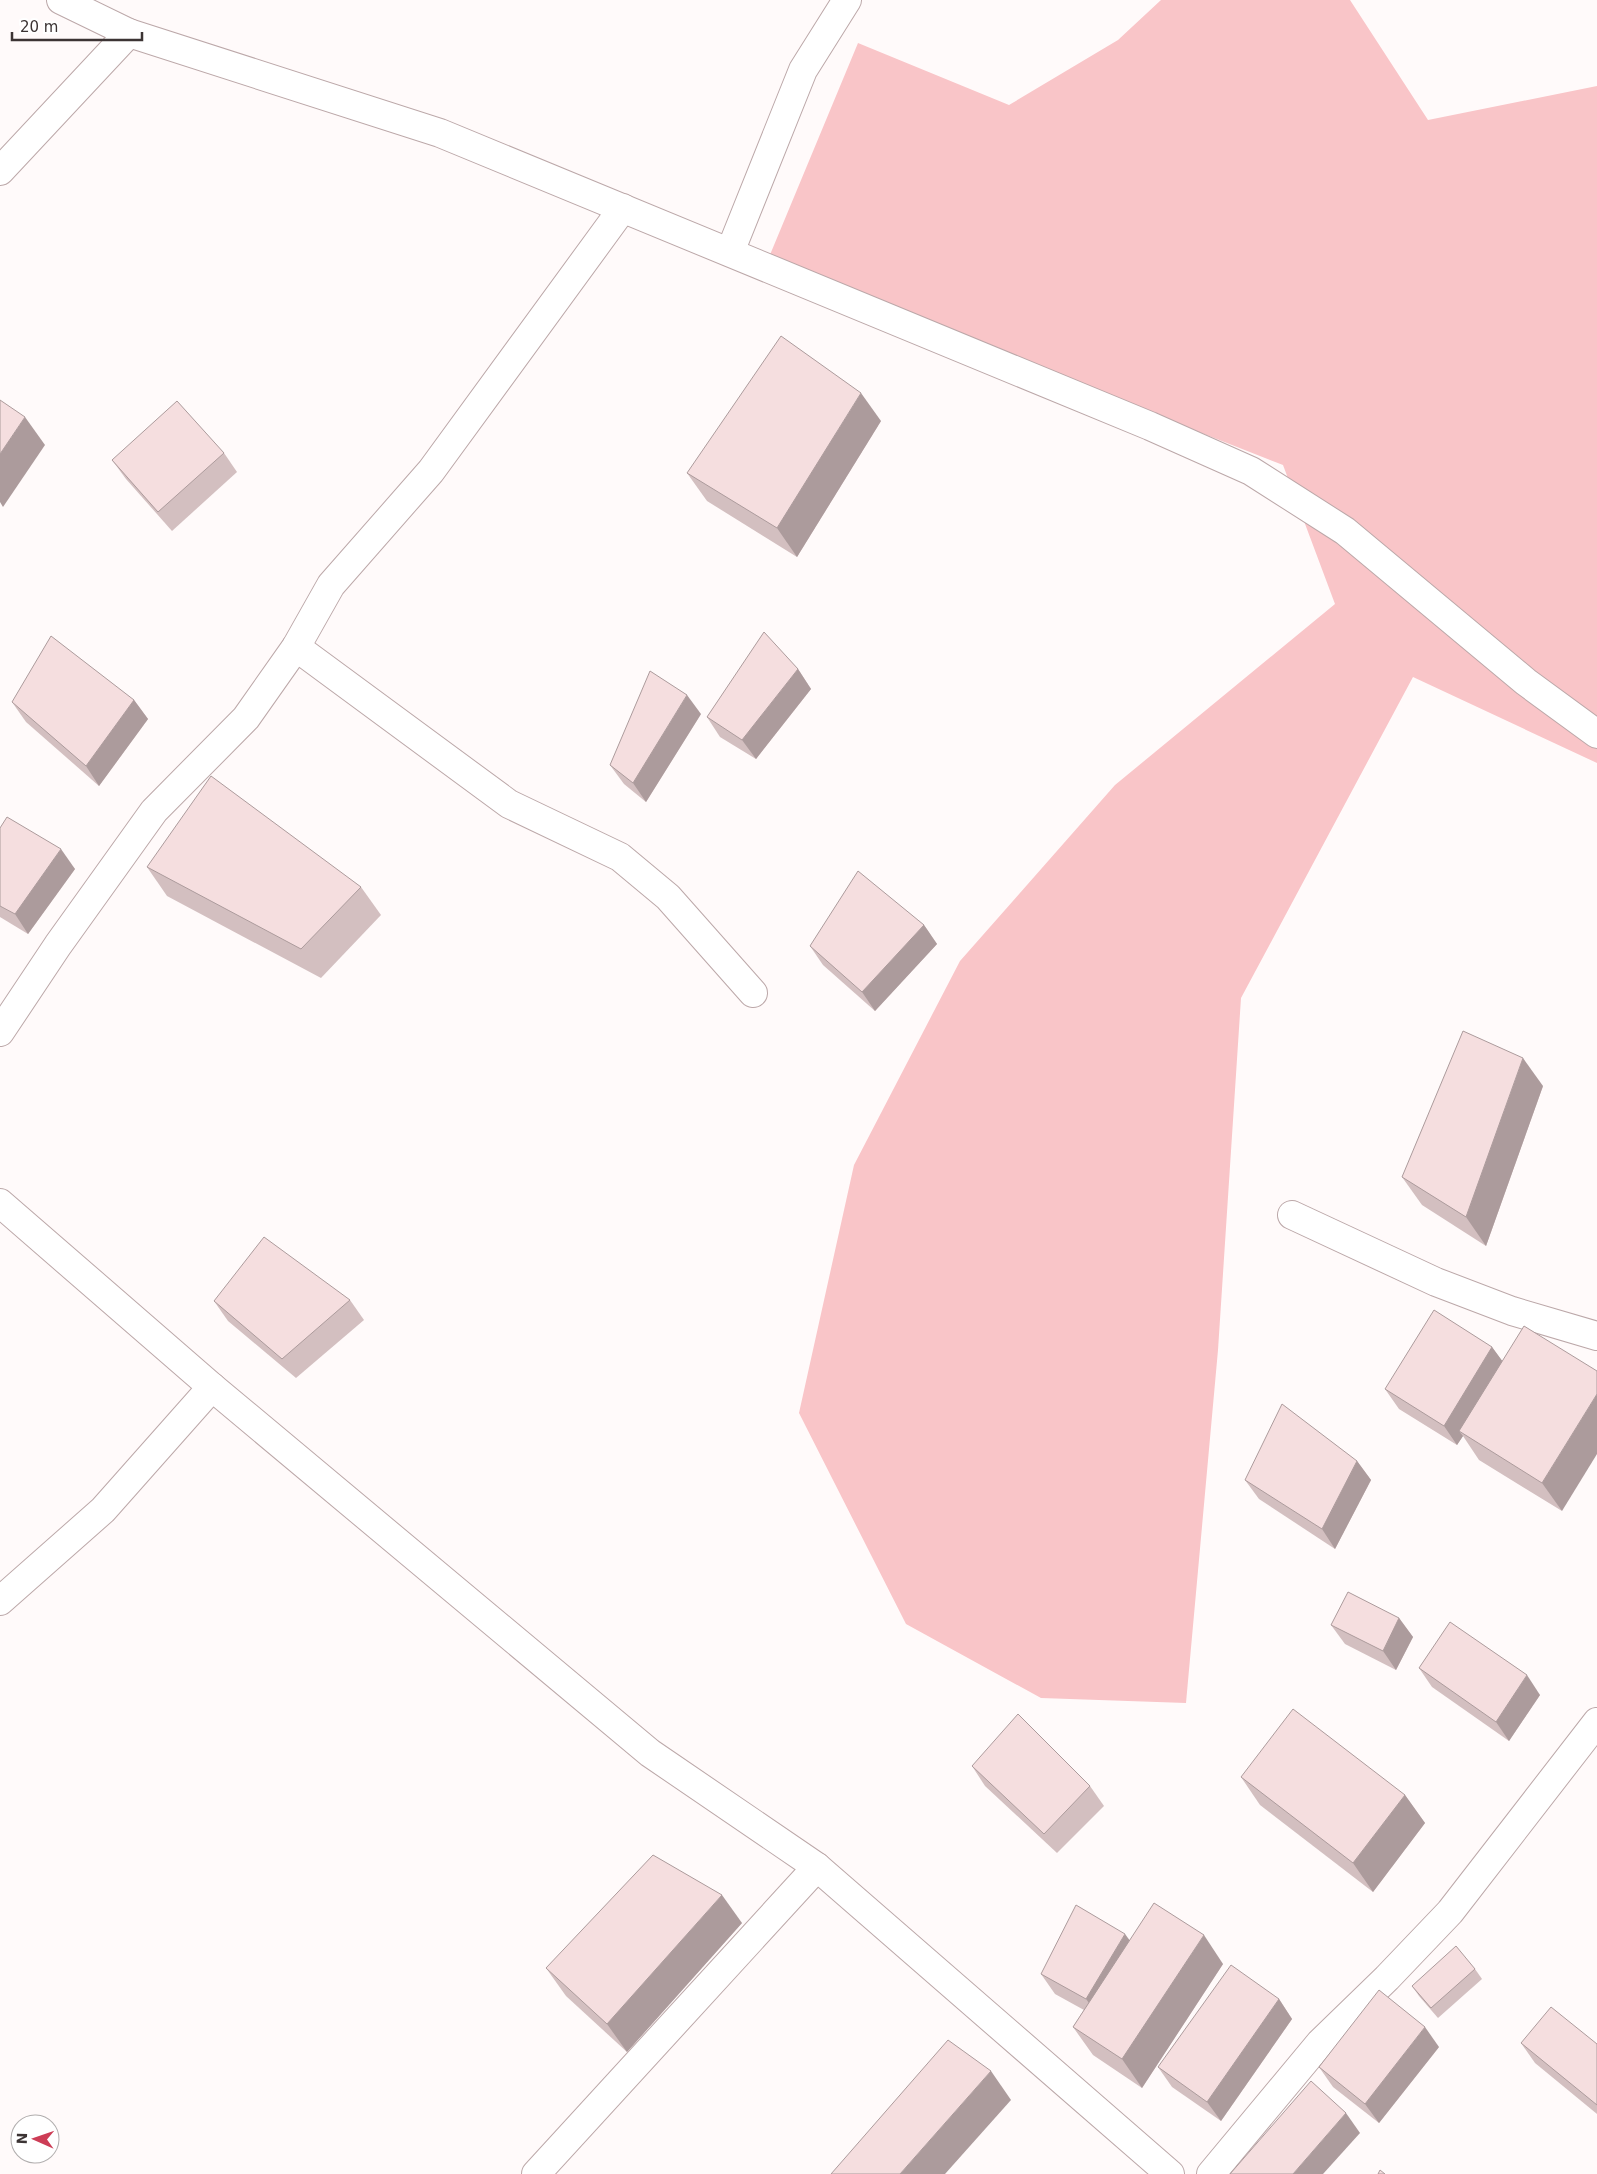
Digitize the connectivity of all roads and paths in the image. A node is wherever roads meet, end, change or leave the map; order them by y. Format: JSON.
{"nodes":[{"id":1,"x":61,"y":0,"type":"edge"},
{"id":2,"x":847,"y":0,"type":"edge"},
{"id":3,"x":129,"y":33,"type":"junction"},
{"id":4,"x":0,"y":171,"type":"edge"},
{"id":5,"x":623,"y":208,"type":"junction"},
{"id":6,"x":730,"y":252,"type":"junction"},
{"id":7,"x":296,"y":647,"type":"junction"},
{"id":8,"x":1597,"y":734,"type":"edge"},
{"id":9,"x":753,"y":993,"type":"dead end"},
{"id":10,"x":0,"y":1032,"type":"edge"},
{"id":11,"x":0,"y":1203,"type":"edge"},
{"id":12,"x":1292,"y":1214,"type":"dead end"},
{"id":13,"x":1597,"y":1336,"type":"edge"},
{"id":14,"x":212,"y":1388,"type":"junction"},
{"id":15,"x":0,"y":1601,"type":"edge"},
{"id":16,"x":1597,"y":1722,"type":"edge"},
{"id":17,"x":817,"y":1867,"type":"junction"},
{"id":18,"x":536,"y":2174,"type":"edge"},
{"id":19,"x":1170,"y":2174,"type":"edge"},
{"id":20,"x":1211,"y":2174,"type":"edge"}],
"edges":[{"from":1,"to":3,"type":"street"},
{"from":2,"to":6,"type":"street"},
{"from":3,"to":4,"type":"street"},
{"from":3,"to":5,"type":"street"},
{"from":5,"to":6,"type":"street"},
{"from":5,"to":7,"type":"street"},
{"from":6,"to":8,"type":"street"},
{"from":7,"to":9,"type":"street"},
{"from":7,"to":10,"type":"street"},
{"from":11,"to":14,"type":"street"},
{"from":12,"to":13,"type":"street"},
{"from":14,"to":15,"type":"street"},
{"from":14,"to":17,"type":"street"},
{"from":16,"to":20,"type":"street"},
{"from":17,"to":18,"type":"street"},
{"from":17,"to":19,"type":"street"}]}
